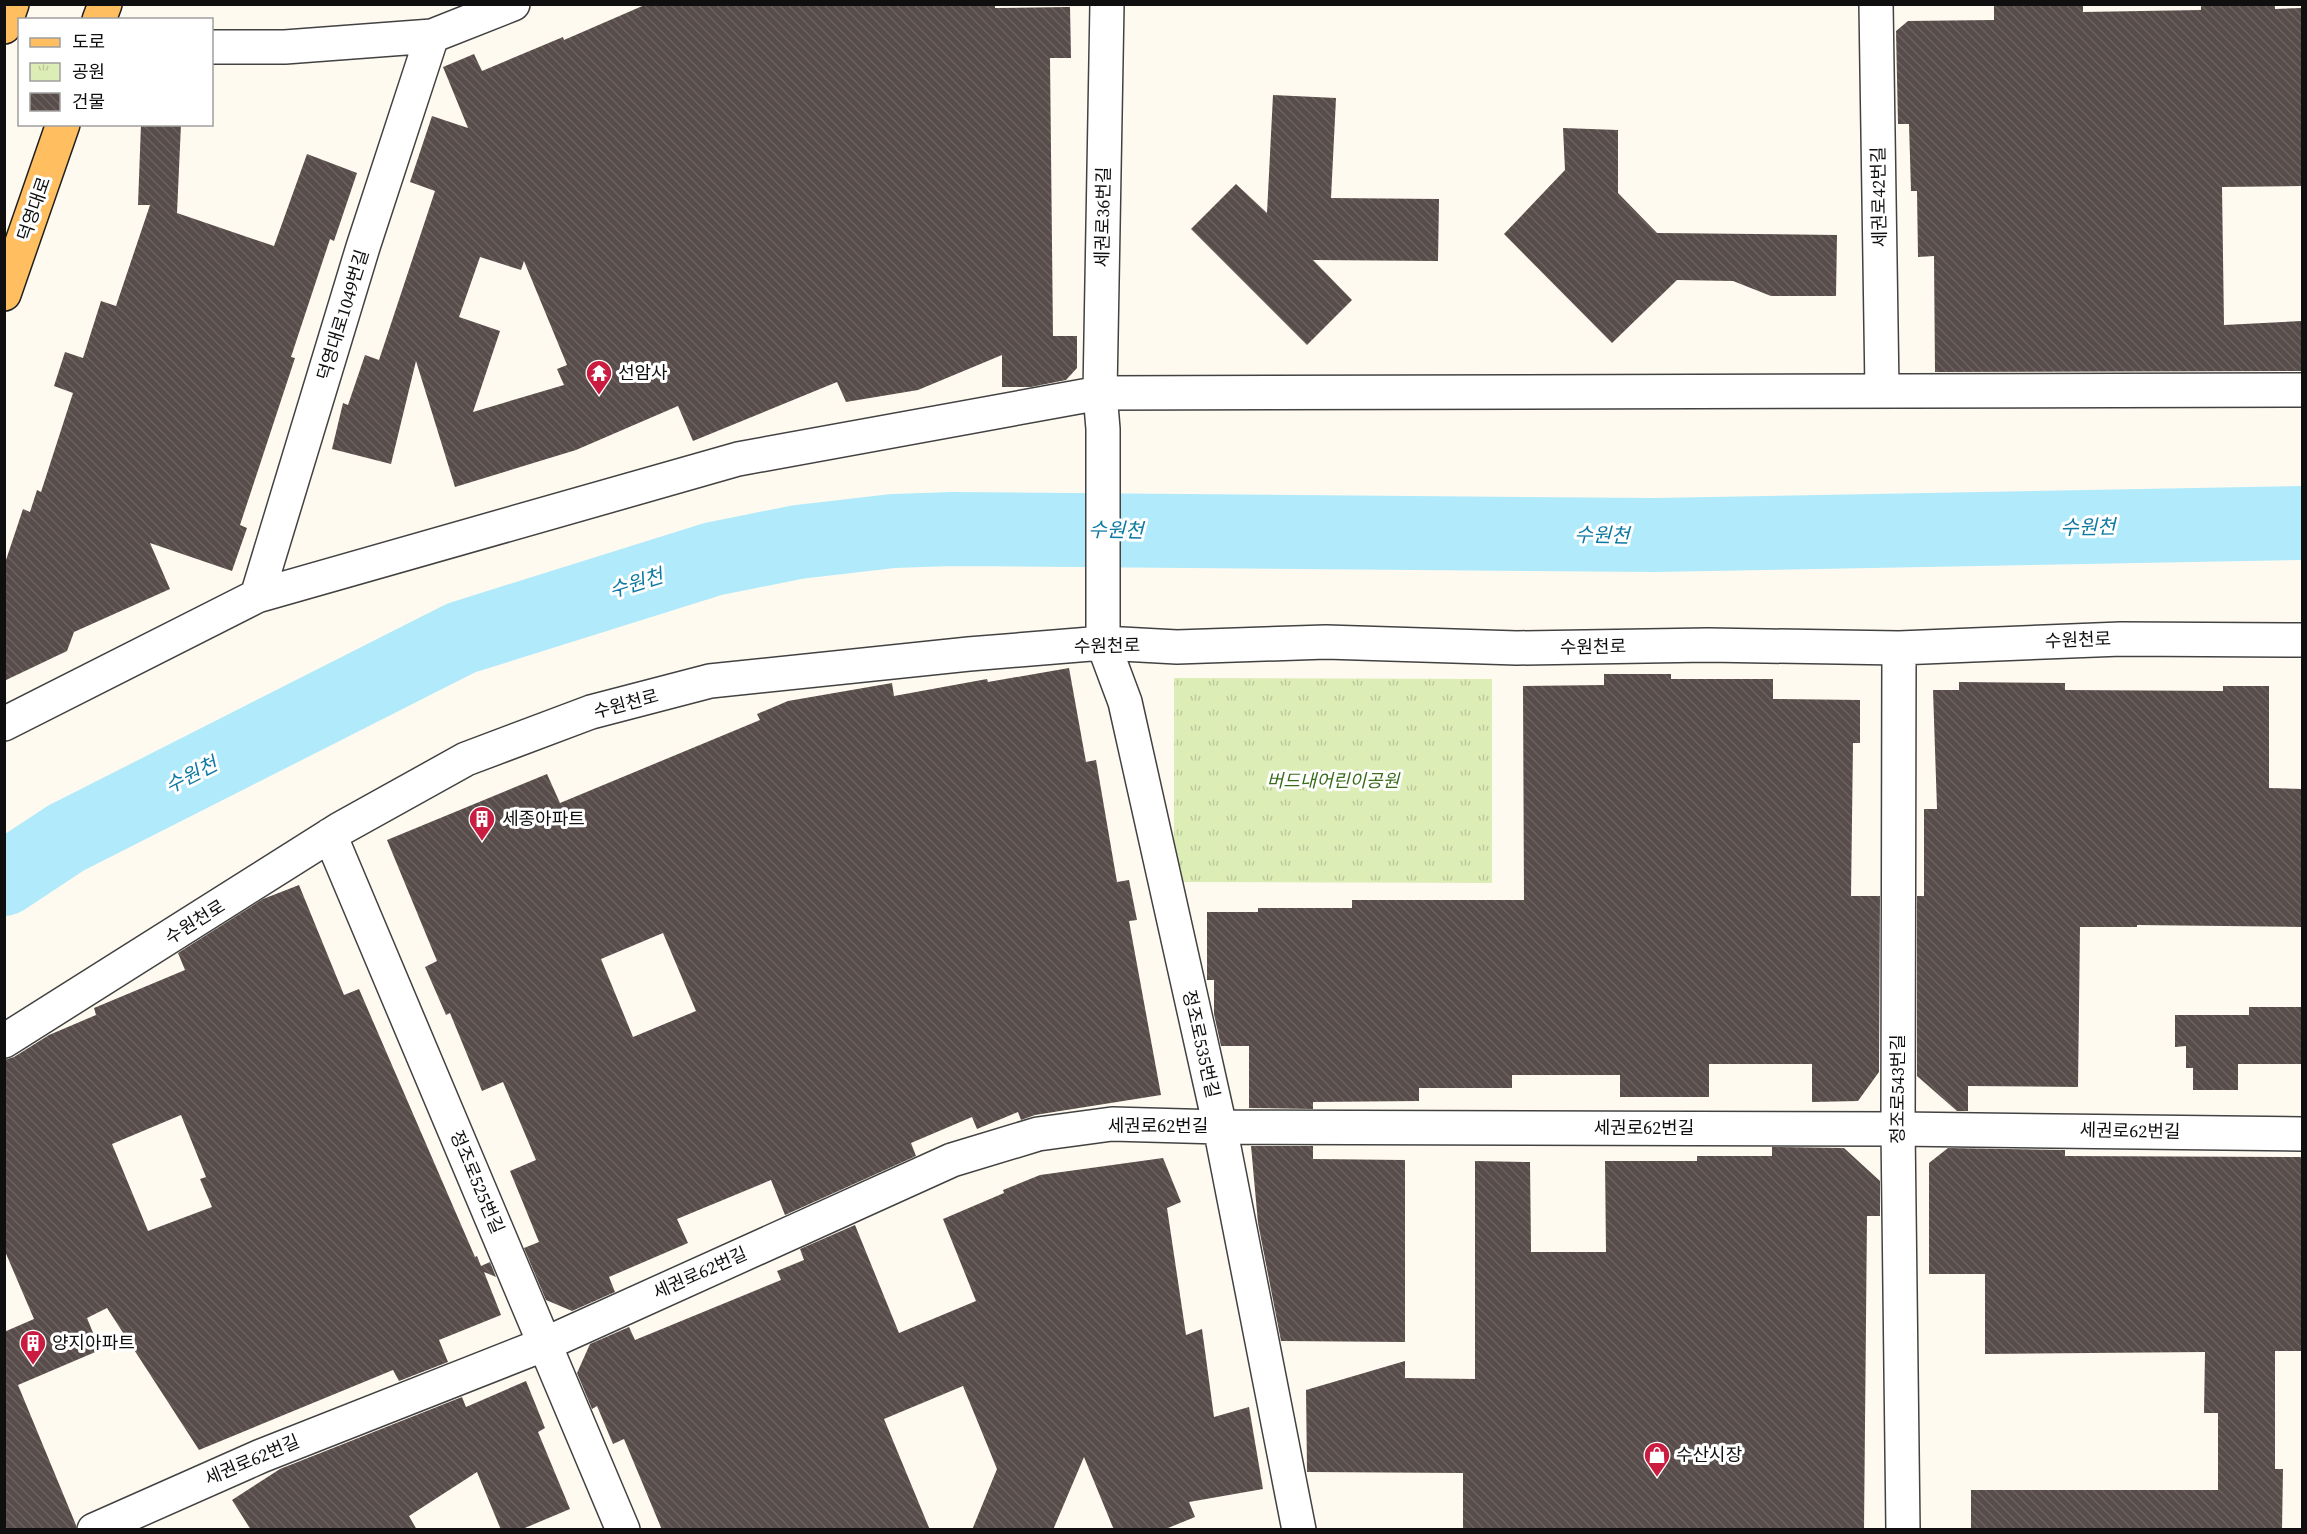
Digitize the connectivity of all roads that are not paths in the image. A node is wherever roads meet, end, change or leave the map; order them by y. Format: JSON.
{"nodes":[{"id":1,"x":12,"y":4,"type":"edge"},
{"id":2,"x":513,"y":4,"type":"edge"},
{"id":3,"x":1107,"y":4,"type":"edge"},
{"id":4,"x":1876,"y":4,"type":"edge"},
{"id":5,"x":4,"y":27,"type":"edge"},
{"id":6,"x":432,"y":36,"type":"junction"},
{"id":7,"x":213,"y":47,"type":"edge"},
{"id":8,"x":62,"y":126,"type":"edge"},
{"id":9,"x":4,"y":294,"type":"edge"},
{"id":10,"x":1881,"y":390,"type":"junction"},
{"id":11,"x":2302,"y":390,"type":"edge"},
{"id":12,"x":1100,"y":393,"type":"junction"},
{"id":13,"x":257,"y":596,"type":"junction"},
{"id":14,"x":1104,"y":638,"type":"junction"},
{"id":15,"x":2302,"y":640,"type":"edge"},
{"id":16,"x":1899,"y":648,"type":"junction"},
{"id":17,"x":4,"y":724,"type":"edge"},
{"id":18,"x":330,"y":836,"type":"junction"},
{"id":19,"x":4,"y":1041,"type":"edge"},
{"id":20,"x":1220,"y":1127,"type":"junction"},
{"id":21,"x":1898,"y":1129,"type":"junction"},
{"id":22,"x":2302,"y":1134,"type":"edge"},
{"id":23,"x":545,"y":1344,"type":"junction"},
{"id":24,"x":94,"y":1530,"type":"edge"},
{"id":25,"x":623,"y":1530,"type":"edge"},
{"id":26,"x":1299,"y":1530,"type":"edge"},
{"id":27,"x":1903,"y":1530,"type":"edge"}],
"edges":[{"from":1,"to":5,"type":"main road"},
{"from":2,"to":6,"type":"street"},
{"from":3,"to":12,"type":"street","name":"세권로36번길"},
{"from":4,"to":10,"type":"street","name":"세권로42번길"},
{"from":6,"to":7,"type":"street"},
{"from":6,"to":13,"type":"street","name":"덕영대로1049번길"},
{"from":8,"to":9,"type":"main road","name":"덕영대로"},
{"from":10,"to":11,"type":"street"},
{"from":10,"to":12,"type":"street"},
{"from":12,"to":13,"type":"street"},
{"from":12,"to":14,"type":"street","name":"세권로36번길"},
{"from":13,"to":17,"type":"street"},
{"from":14,"to":16,"type":"street","name":"수원천로"},
{"from":14,"to":18,"type":"street","name":"수원천로"},
{"from":14,"to":20,"type":"street","name":"정조로535번길"},
{"from":15,"to":16,"type":"street","name":"수원천로"},
{"from":16,"to":21,"type":"street","name":"정조로543번길"},
{"from":18,"to":19,"type":"street","name":"수원천로"},
{"from":18,"to":23,"type":"street","name":"정조로525번길"},
{"from":20,"to":21,"type":"street","name":"세권로62번길"},
{"from":20,"to":23,"type":"street","name":"세권로62번길"},
{"from":20,"to":26,"type":"street","name":"정조로535번길"},
{"from":21,"to":22,"type":"street","name":"세권로62번길"},
{"from":21,"to":27,"type":"street","name":"정조로543번길"},
{"from":23,"to":24,"type":"street","name":"세권로62번길"},
{"from":23,"to":25,"type":"street","name":"정조로525번길"}]}
